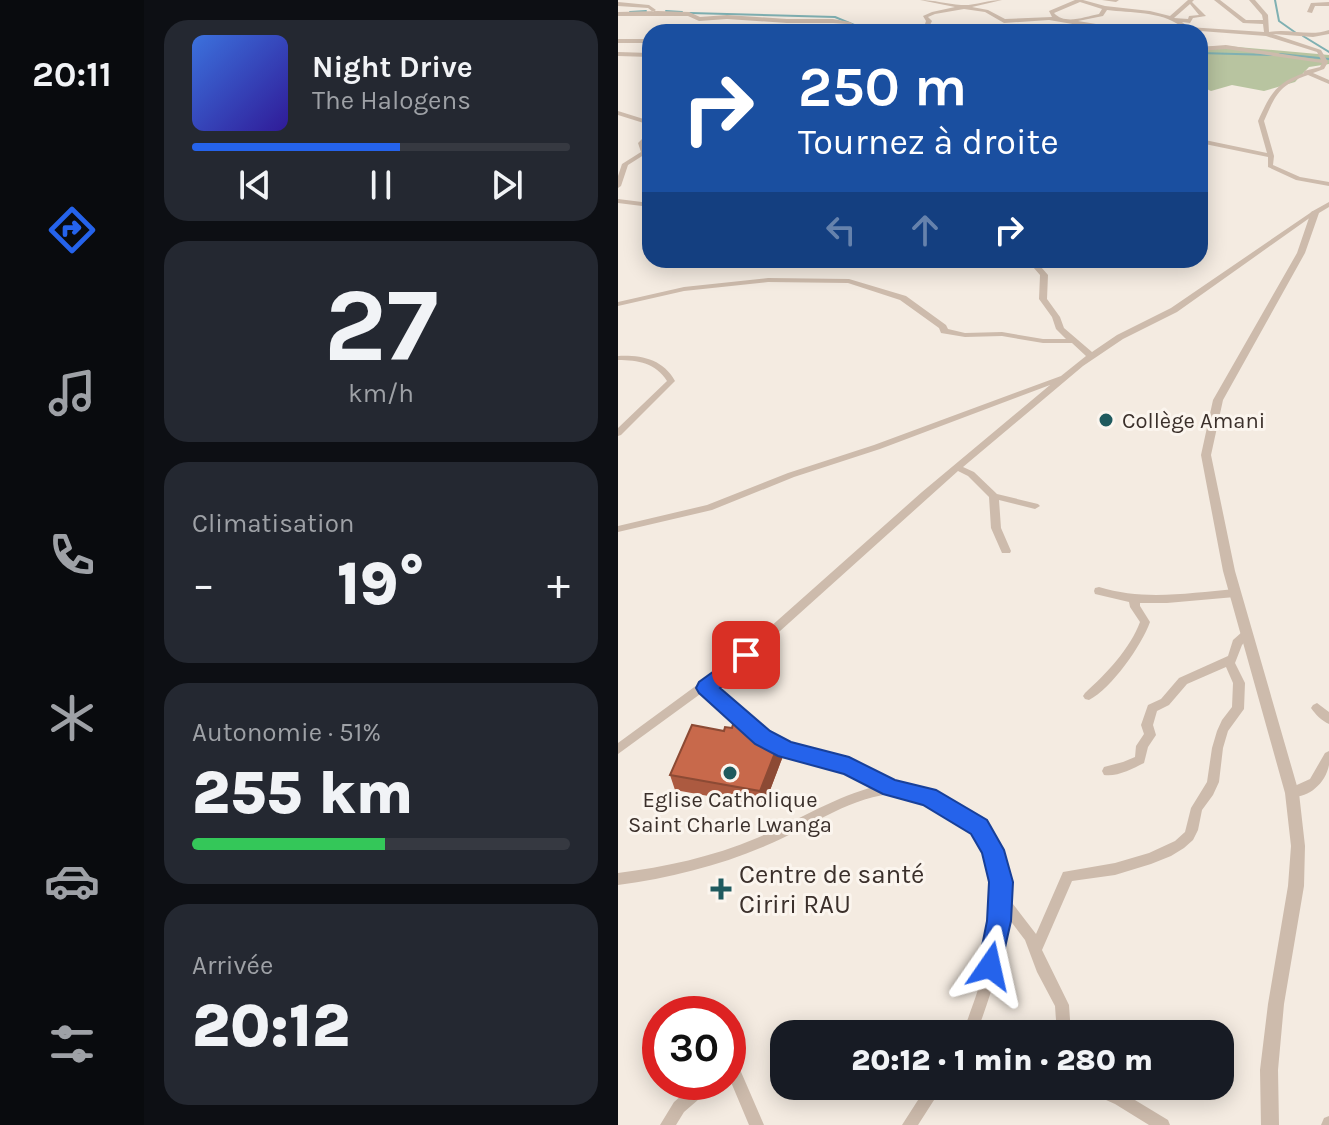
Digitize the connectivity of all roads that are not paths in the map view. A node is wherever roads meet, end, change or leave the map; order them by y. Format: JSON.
{"nodes":[{"id":1,"x":923,"y":0,"type":"edge"},
{"id":2,"x":999,"y":0,"type":"edge"},
{"id":3,"x":1105,"y":0,"type":"edge"},
{"id":4,"x":1116,"y":0,"type":"edge"},
{"id":5,"x":1217,"y":0,"type":"edge"},
{"id":6,"x":1252,"y":0,"type":"edge"},
{"id":7,"x":1079,"y":1,"type":"edge"},
{"id":8,"x":1192,"y":1,"type":"edge"},
{"id":9,"x":618,"y":4,"type":"edge"},
{"id":10,"x":1329,"y":4,"type":"edge"},
{"id":11,"x":967,"y":6,"type":"junction"},
{"id":12,"x":1105,"y":8,"type":"junction"},
{"id":13,"x":1310,"y":12,"type":"dead end"},
{"id":14,"x":651,"y":13,"type":"junction"},
{"id":15,"x":618,"y":14,"type":"edge"},
{"id":16,"x":1171,"y":18,"type":"junction"},
{"id":17,"x":1057,"y":19,"type":"junction"},
{"id":18,"x":1179,"y":20,"type":"junction"},
{"id":19,"x":1190,"y":21,"type":"junction"},
{"id":20,"x":1265,"y":22,"type":"junction"},
{"id":21,"x":1071,"y":23,"type":"junction"},
{"id":22,"x":850,"y":24,"type":"edge"},
{"id":23,"x":928,"y":24,"type":"edge"},
{"id":24,"x":1080,"y":24,"type":"edge"},
{"id":25,"x":1184,"y":24,"type":"edge"},
{"id":26,"x":1208,"y":29,"type":"edge"},
{"id":27,"x":1217,"y":30,"type":"junction"},
{"id":28,"x":1329,"y":32,"type":"edge"},
{"id":29,"x":1264,"y":33,"type":"junction"},
{"id":30,"x":618,"y":41,"type":"edge"},
{"id":31,"x":642,"y":41,"type":"edge"},
{"id":32,"x":1219,"y":47,"type":"junction"},
{"id":33,"x":1208,"y":48,"type":"edge"},
{"id":34,"x":1245,"y":49,"type":"junction"},
{"id":35,"x":618,"y":54,"type":"edge"},
{"id":36,"x":642,"y":55,"type":"edge"},
{"id":37,"x":1325,"y":62,"type":"junction"},
{"id":38,"x":1306,"y":72,"type":"junction"},
{"id":39,"x":1329,"y":82,"type":"edge"},
{"id":40,"x":618,"y":113,"type":"edge"},
{"id":41,"x":642,"y":121,"type":"edge"},
{"id":42,"x":1208,"y":143,"type":"edge"},
{"id":43,"x":642,"y":154,"type":"edge"},
{"id":44,"x":1271,"y":156,"type":"junction"},
{"id":45,"x":1329,"y":184,"type":"edge"},
{"id":46,"x":618,"y":190,"type":"edge"},
{"id":47,"x":618,"y":201,"type":"edge"},
{"id":48,"x":642,"y":204,"type":"edge"},
{"id":49,"x":1329,"y":204,"type":"edge"},
{"id":50,"x":1315,"y":212,"type":"junction"},
{"id":51,"x":1038,"y":268,"type":"edge"},
{"id":52,"x":618,"y":304,"type":"edge"},
{"id":53,"x":1072,"y":341,"type":"junction"},
{"id":54,"x":1091,"y":356,"type":"junction"},
{"id":55,"x":618,"y":358,"type":"edge"},
{"id":56,"x":1066,"y":376,"type":"junction"},
{"id":57,"x":618,"y":433,"type":"edge"},
{"id":58,"x":956,"y":467,"type":"junction"},
{"id":59,"x":994,"y":496,"type":"junction"},
{"id":60,"x":1035,"y":506,"type":"dead end"},
{"id":61,"x":618,"y":529,"type":"edge"},
{"id":62,"x":1006,"y":551,"type":"dead end"},
{"id":63,"x":1099,"y":591,"type":"dead end"},
{"id":64,"x":1235,"y":593,"type":"junction"},
{"id":65,"x":1134,"y":597,"type":"junction"},
{"id":66,"x":1246,"y":635,"type":"junction"},
{"id":67,"x":1228,"y":660,"type":"junction"},
{"id":68,"x":706,"y":688,"type":"junction"},
{"id":69,"x":1089,"y":696,"type":"dead end"},
{"id":70,"x":1317,"y":708,"type":"dead end"},
{"id":71,"x":1329,"y":719,"type":"edge"},
{"id":72,"x":618,"y":749,"type":"edge"},
{"id":73,"x":1329,"y":756,"type":"edge"},
{"id":74,"x":1108,"y":771,"type":"dead end"},
{"id":75,"x":891,"y":788,"type":"junction"},
{"id":76,"x":1292,"y":793,"type":"junction"},
{"id":77,"x":618,"y":879,"type":"edge"},
{"id":78,"x":1001,"y":898,"type":"junction"},
{"id":79,"x":1036,"y":949,"type":"junction"},
{"id":80,"x":973,"y":1020,"type":"edge"},
{"id":81,"x":1063,"y":1020,"type":"edge"},
{"id":82,"x":746,"y":1096,"type":"edge"},
{"id":83,"x":687,"y":1100,"type":"edge"},
{"id":84,"x":926,"y":1100,"type":"edge"},
{"id":85,"x":1122,"y":1100,"type":"edge"},
{"id":86,"x":667,"y":1125,"type":"edge"},
{"id":87,"x":757,"y":1125,"type":"edge"},
{"id":88,"x":909,"y":1125,"type":"edge"},
{"id":89,"x":1163,"y":1125,"type":"edge"},
{"id":90,"x":1270,"y":1125,"type":"edge"}],
"edges":[{"from":1,"to":11,"type":"street"},
{"from":2,"to":11,"type":"street"},
{"from":3,"to":4,"type":"street"},
{"from":5,"to":20,"type":"street"},
{"from":6,"to":20,"type":"street"},
{"from":7,"to":12,"type":"street"},
{"from":7,"to":17,"type":"street"},
{"from":8,"to":16,"type":"street"},
{"from":8,"to":19,"type":"street"},
{"from":9,"to":14,"type":"street"},
{"from":10,"to":13,"type":"street"},
{"from":11,"to":17,"type":"street"},
{"from":11,"to":23,"type":"street"},
{"from":12,"to":16,"type":"street"},
{"from":12,"to":21,"type":"street"},
{"from":14,"to":15,"type":"street"},
{"from":14,"to":22,"type":"street"},
{"from":16,"to":18,"type":"street"},
{"from":17,"to":21,"type":"street"},
{"from":18,"to":19,"type":"street"},
{"from":18,"to":25,"type":"street"},
{"from":19,"to":27,"type":"street"},
{"from":20,"to":29,"type":"street"},
{"from":21,"to":24,"type":"street"},
{"from":26,"to":27,"type":"street"},
{"from":27,"to":29,"type":"street"},
{"from":27,"to":32,"type":"street"},
{"from":28,"to":29,"type":"street"},
{"from":29,"to":34,"type":"street"},
{"from":29,"to":37,"type":"street"},
{"from":30,"to":31,"type":"street"},
{"from":32,"to":33,"type":"street"},
{"from":32,"to":34,"type":"street"},
{"from":34,"to":37,"type":"street"},
{"from":35,"to":36,"type":"street"},
{"from":37,"to":38,"type":"street"},
{"from":38,"to":39,"type":"street"},
{"from":38,"to":44,"type":"street"},
{"from":40,"to":41,"type":"street"},
{"from":42,"to":44,"type":"street"},
{"from":43,"to":46,"type":"street"},
{"from":44,"to":45,"type":"street"},
{"from":47,"to":48,"type":"street"},
{"from":49,"to":50,"type":"street"},
{"from":50,"to":54,"type":"street"},
{"from":50,"to":64,"type":"street"},
{"from":51,"to":53,"type":"street"},
{"from":52,"to":53,"type":"street"},
{"from":53,"to":54,"type":"street"},
{"from":54,"to":56,"type":"street"},
{"from":55,"to":57,"type":"street"},
{"from":56,"to":58,"type":"street"},
{"from":56,"to":61,"type":"street"},
{"from":58,"to":59,"type":"street"},
{"from":58,"to":68,"type":"street"},
{"from":59,"to":60,"type":"street"},
{"from":59,"to":62,"type":"street"},
{"from":63,"to":65,"type":"street"},
{"from":64,"to":65,"type":"street"},
{"from":64,"to":66,"type":"street"},
{"from":65,"to":69,"type":"street"},
{"from":66,"to":67,"type":"street"},
{"from":66,"to":76,"type":"street"},
{"from":67,"to":74,"type":"street"},
{"from":67,"to":79,"type":"street"},
{"from":68,"to":72,"type":"street"},
{"from":68,"to":75,"type":"street"},
{"from":70,"to":71,"type":"street"},
{"from":73,"to":76,"type":"street"},
{"from":75,"to":77,"type":"street"},
{"from":75,"to":78,"type":"street"},
{"from":76,"to":90,"type":"street"},
{"from":78,"to":79,"type":"street"},
{"from":78,"to":80,"type":"street"},
{"from":79,"to":81,"type":"street"},
{"from":82,"to":87,"type":"street"},
{"from":83,"to":86,"type":"street"},
{"from":84,"to":88,"type":"street"},
{"from":85,"to":89,"type":"street"}]}
